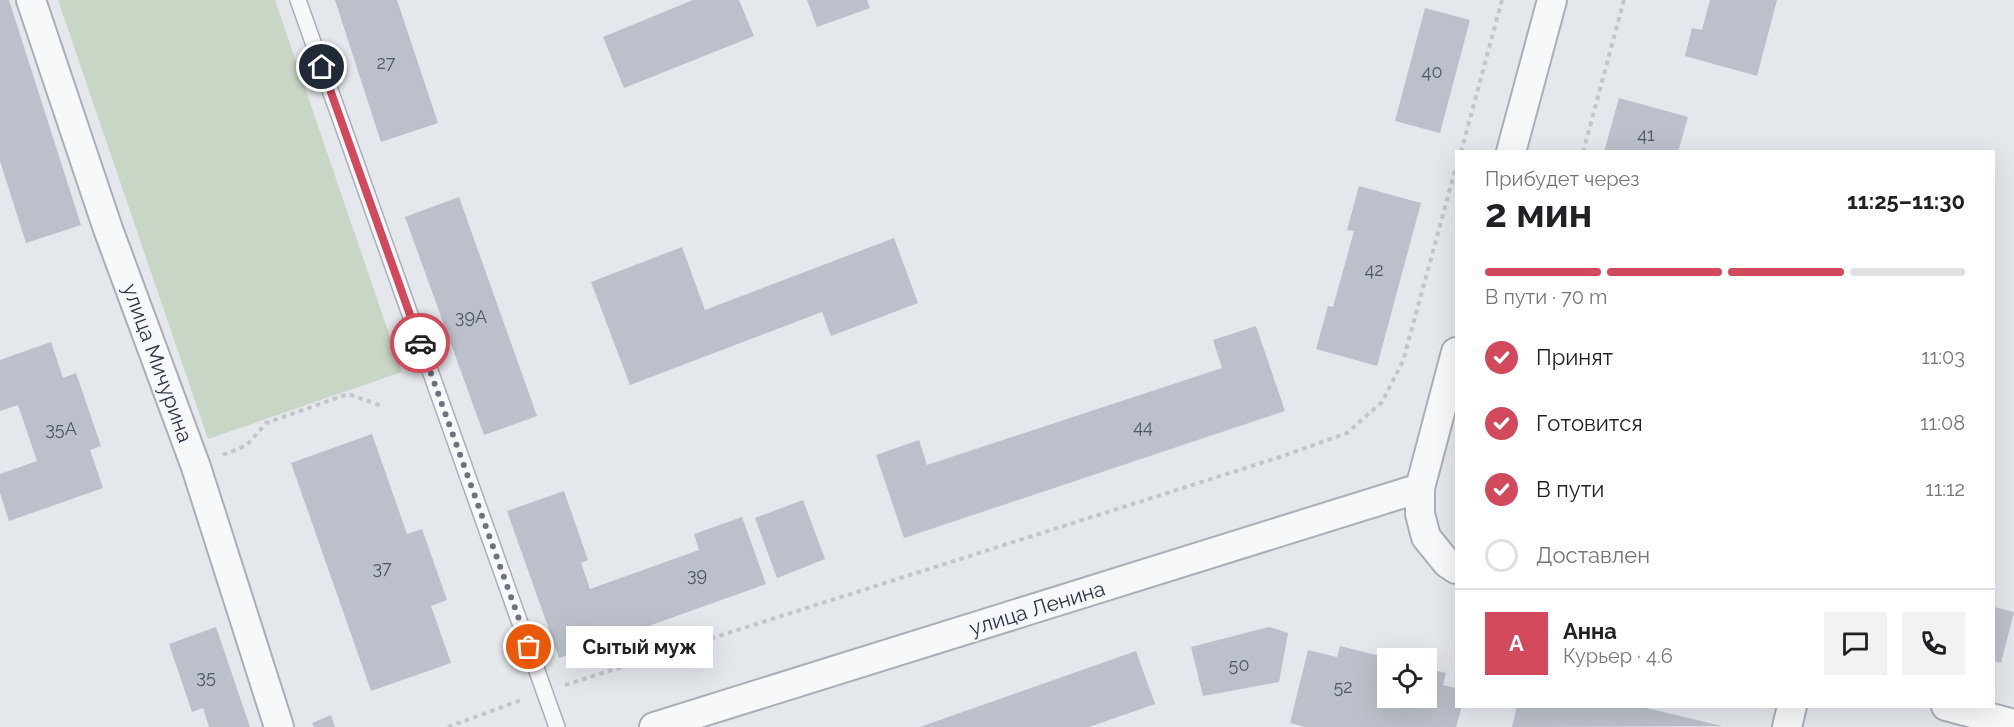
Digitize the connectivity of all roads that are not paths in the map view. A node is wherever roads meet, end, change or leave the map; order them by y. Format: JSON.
{"nodes":[{"id":1,"x":31,"y":0,"type":"edge"},
{"id":2,"x":298,"y":0,"type":"edge"},
{"id":3,"x":1552,"y":0,"type":"edge"},
{"id":4,"x":1512,"y":150,"type":"edge"},
{"id":5,"x":1455,"y":356,"type":"edge"},
{"id":6,"x":1420,"y":488,"type":"junction"},
{"id":7,"x":1455,"y":567,"type":"edge"},
{"id":8,"x":1792,"y":708,"type":"edge"},
{"id":9,"x":1954,"y":708,"type":"edge"},
{"id":10,"x":2014,"y":724,"type":"edge"},
{"id":11,"x":279,"y":727,"type":"edge"},
{"id":12,"x":557,"y":727,"type":"edge"},
{"id":13,"x":654,"y":727,"type":"edge"},
{"id":14,"x":1787,"y":727,"type":"edge"}],
"edges":[{"from":1,"to":11,"type":"street","name":"улица Мичурина"},
{"from":2,"to":12,"type":"lane"},
{"from":3,"to":4,"type":"street"},
{"from":5,"to":6,"type":"street"},
{"from":6,"to":7,"type":"street"},
{"from":6,"to":13,"type":"street","name":"улица Ленина"},
{"from":8,"to":14,"type":"street"},
{"from":9,"to":10,"type":"street"}]}
